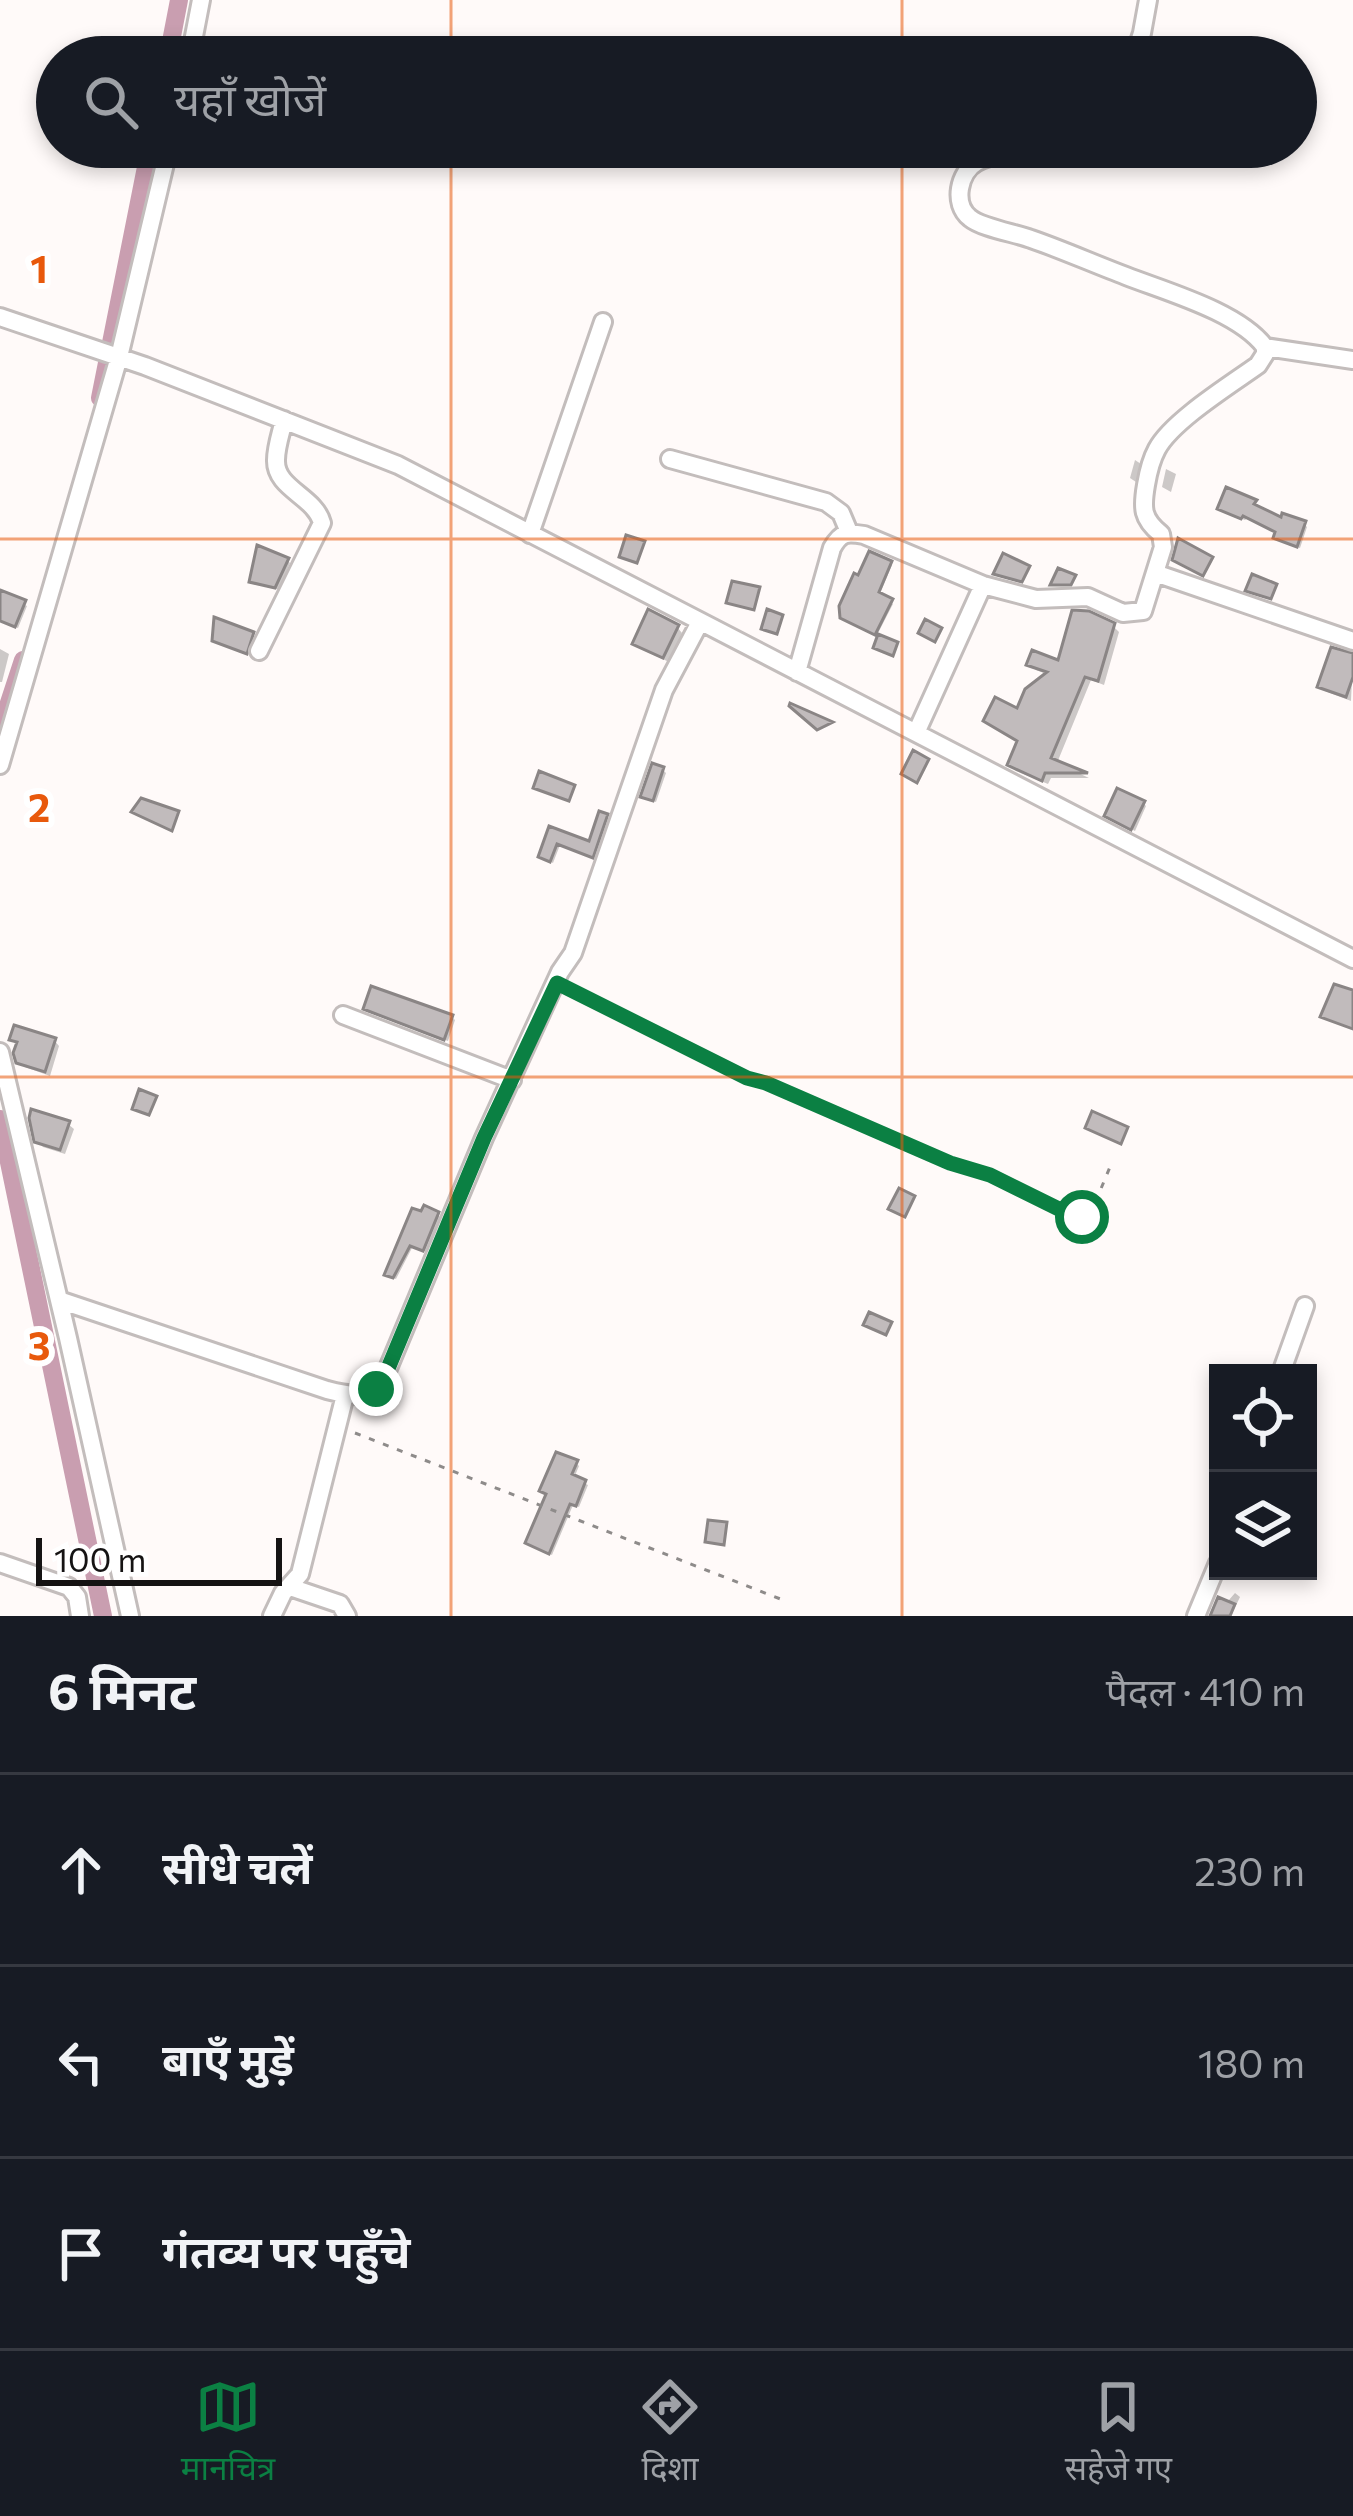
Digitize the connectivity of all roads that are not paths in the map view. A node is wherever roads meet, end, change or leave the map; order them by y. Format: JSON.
{"nodes":[{"id":1,"x":201,"y":0,"type":"edge"},
{"id":2,"x":1148,"y":0,"type":"edge"},
{"id":3,"x":194,"y":36,"type":"edge"},
{"id":4,"x":1141,"y":36,"type":"edge"},
{"id":5,"x":163,"y":168,"type":"edge"},
{"id":6,"x":970,"y":168,"type":"edge"},
{"id":7,"x":0,"y":317,"type":"edge"},
{"id":8,"x":604,"y":322,"type":"dead end"},
{"id":9,"x":1265,"y":347,"type":"junction"},
{"id":10,"x":112,"y":355,"type":"junction"},
{"id":11,"x":1353,"y":360,"type":"edge"},
{"id":12,"x":284,"y":420,"type":"junction"},
{"id":13,"x":670,"y":459,"type":"dead end"},
{"id":14,"x":849,"y":532,"type":"junction"},
{"id":15,"x":530,"y":533,"type":"junction"},
{"id":16,"x":1155,"y":573,"type":"junction"},
{"id":17,"x":982,"y":585,"type":"junction"},
{"id":18,"x":700,"y":622,"type":"junction"},
{"id":19,"x":1353,"y":641,"type":"edge"},
{"id":20,"x":259,"y":651,"type":"dead end"},
{"id":21,"x":797,"y":672,"type":"junction"},
{"id":22,"x":6,"y":728,"type":"edge"},
{"id":23,"x":916,"y":733,"type":"junction"},
{"id":24,"x":0,"y":765,"type":"edge"},
{"id":25,"x":1353,"y":959,"type":"edge"},
{"id":26,"x":343,"y":1015,"type":"dead end"},
{"id":27,"x":0,"y":1052,"type":"edge"},
{"id":28,"x":512,"y":1080,"type":"junction"},
{"id":29,"x":5,"y":1092,"type":"edge"},
{"id":30,"x":59,"y":1300,"type":"junction"},
{"id":31,"x":1305,"y":1306,"type":"dead end"},
{"id":32,"x":1284,"y":1364,"type":"edge"},
{"id":33,"x":345,"y":1395,"type":"junction"},
{"id":34,"x":0,"y":1563,"type":"edge"},
{"id":35,"x":1211,"y":1580,"type":"edge"},
{"id":36,"x":290,"y":1586,"type":"junction"},
{"id":37,"x":80,"y":1616,"type":"edge"},
{"id":38,"x":130,"y":1616,"type":"edge"},
{"id":39,"x":272,"y":1616,"type":"edge"},
{"id":40,"x":347,"y":1616,"type":"edge"},
{"id":41,"x":1196,"y":1616,"type":"edge"}],
"edges":[{"from":1,"to":3,"type":"street"},
{"from":2,"to":4,"type":"street"},
{"from":5,"to":10,"type":"street"},
{"from":6,"to":9,"type":"street"},
{"from":7,"to":10,"type":"street"},
{"from":8,"to":15,"type":"street"},
{"from":9,"to":11,"type":"street"},
{"from":9,"to":16,"type":"street"},
{"from":10,"to":12,"type":"street"},
{"from":10,"to":22,"type":"street"},
{"from":12,"to":15,"type":"street"},
{"from":12,"to":20,"type":"street"},
{"from":13,"to":14,"type":"street"},
{"from":14,"to":17,"type":"street"},
{"from":14,"to":21,"type":"street"},
{"from":15,"to":18,"type":"street"},
{"from":16,"to":17,"type":"street"},
{"from":16,"to":19,"type":"street"},
{"from":17,"to":23,"type":"street"},
{"from":18,"to":21,"type":"street"},
{"from":18,"to":28,"type":"street"},
{"from":21,"to":23,"type":"street"},
{"from":22,"to":24,"type":"street"},
{"from":23,"to":25,"type":"street"},
{"from":26,"to":28,"type":"street"},
{"from":27,"to":29,"type":"street"},
{"from":28,"to":33,"type":"street"},
{"from":29,"to":30,"type":"street"},
{"from":30,"to":33,"type":"street"},
{"from":30,"to":38,"type":"street"},
{"from":31,"to":32,"type":"street"},
{"from":33,"to":36,"type":"street"},
{"from":34,"to":37,"type":"street"},
{"from":35,"to":41,"type":"street"},
{"from":36,"to":39,"type":"street"},
{"from":36,"to":40,"type":"street"}]}
